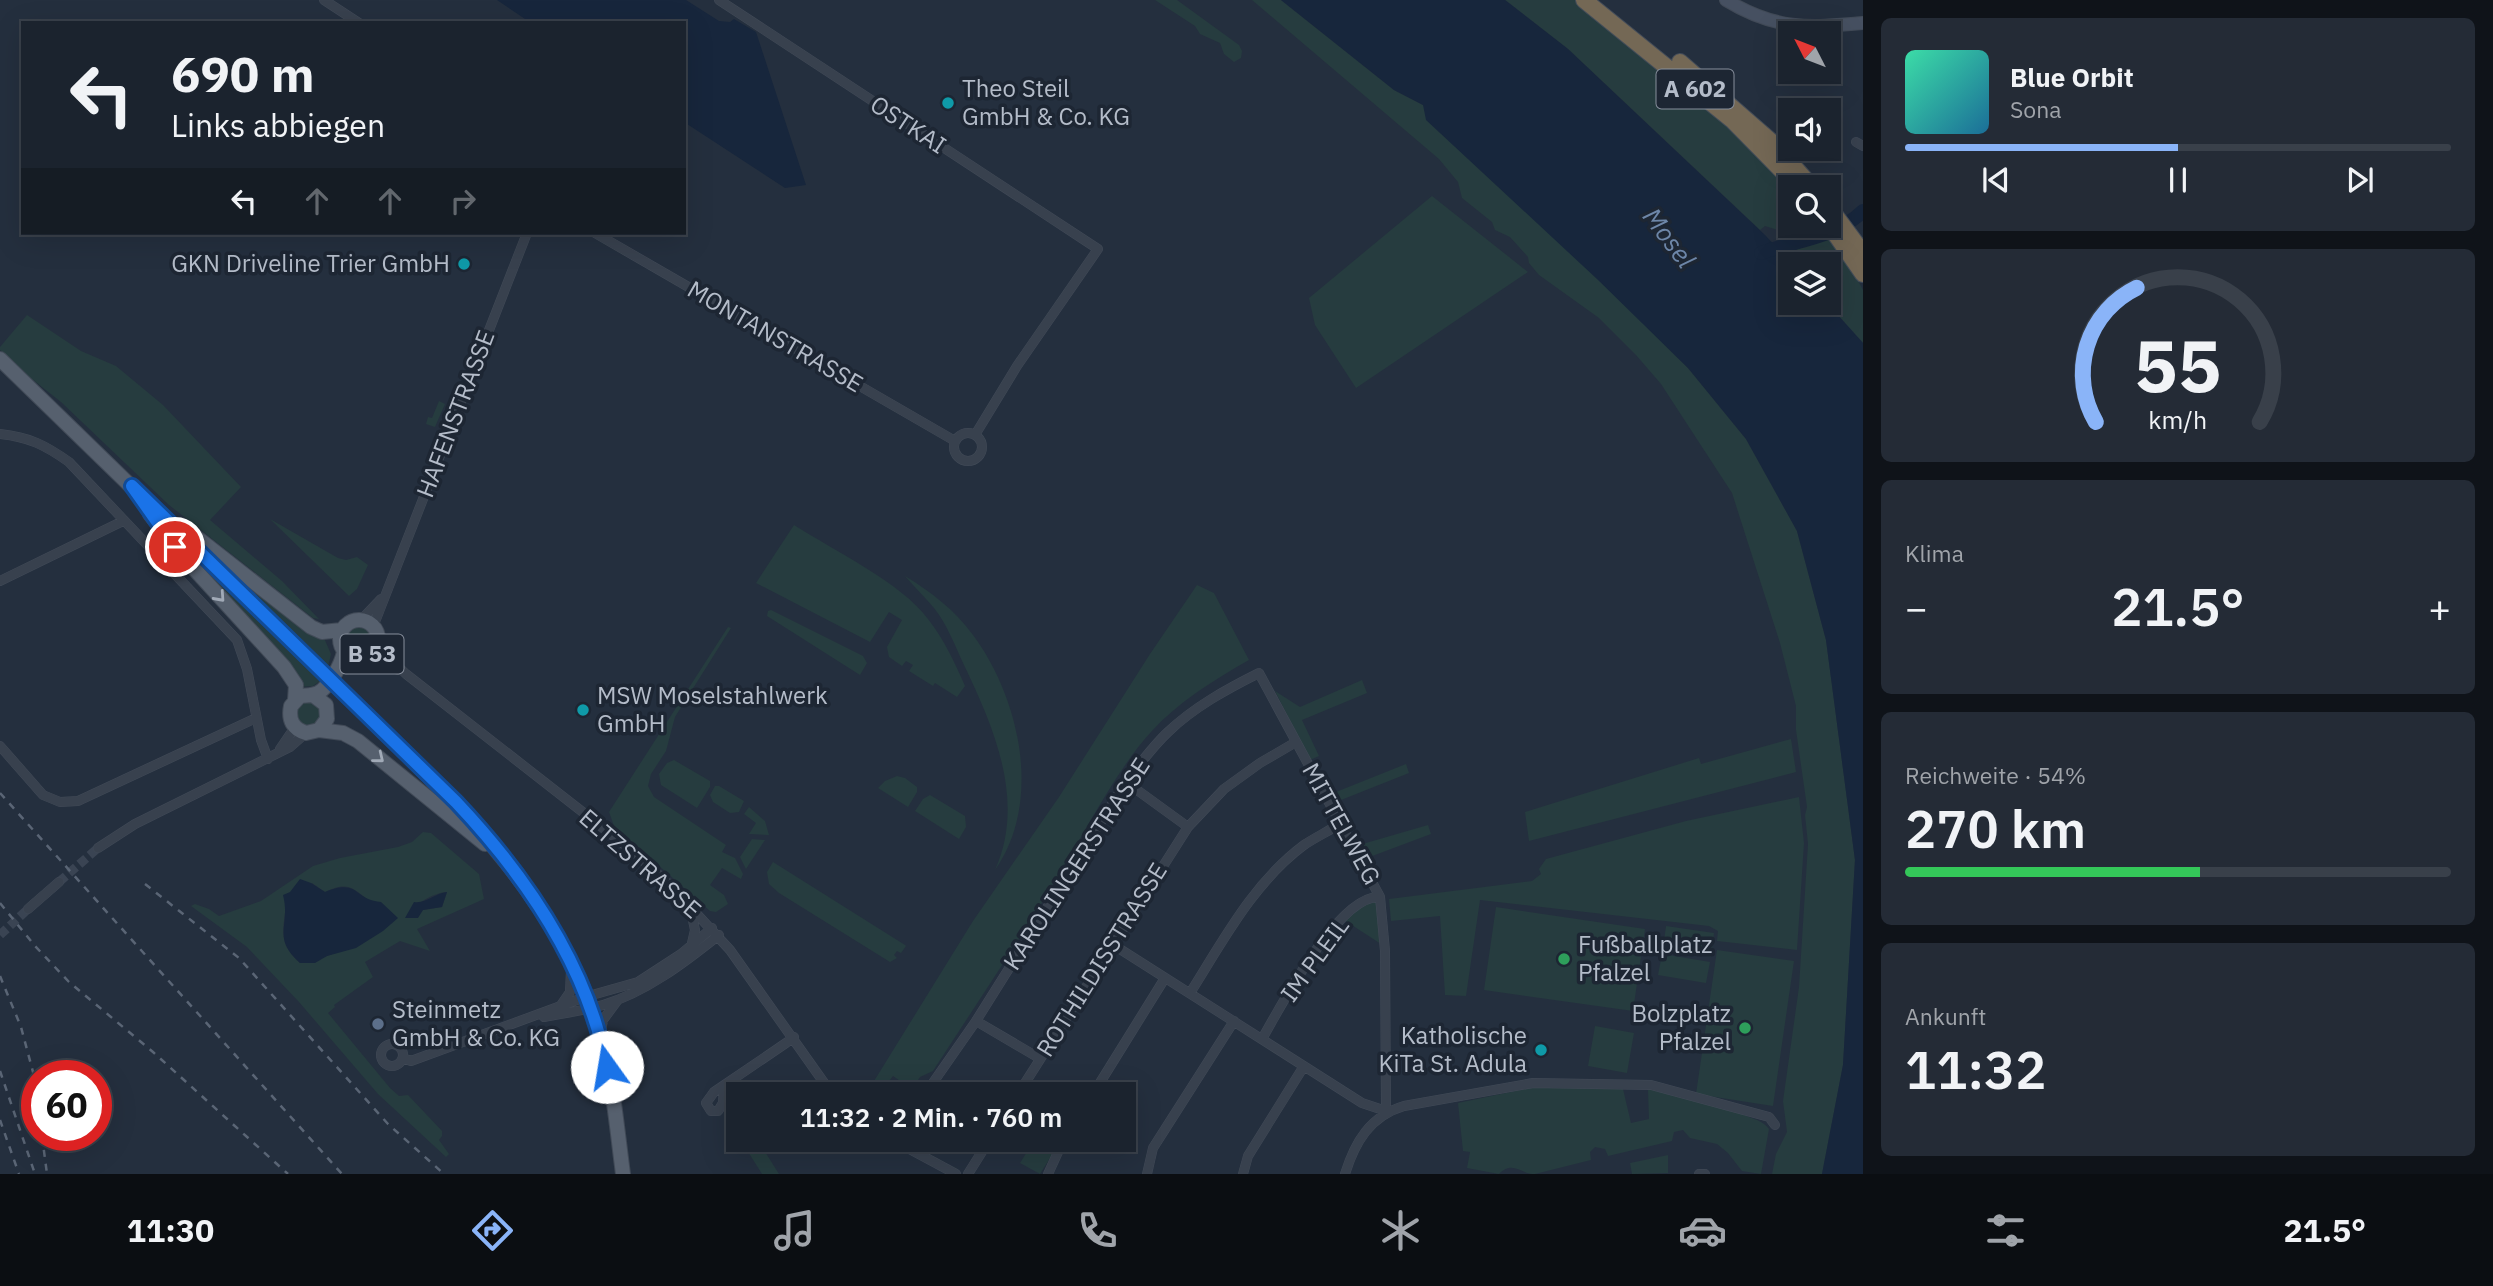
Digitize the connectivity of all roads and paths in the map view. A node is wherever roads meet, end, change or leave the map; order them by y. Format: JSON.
{"nodes":[{"id":1,"x":324,"y":0,"type":"edge"},
{"id":2,"x":719,"y":0,"type":"edge"},
{"id":3,"x":1584,"y":0,"type":"edge"},
{"id":4,"x":1602,"y":0,"type":"edge"},
{"id":5,"x":1726,"y":0,"type":"edge"},
{"id":6,"x":356,"y":21,"type":"edge"},
{"id":7,"x":1863,"y":23,"type":"edge"},
{"id":8,"x":1786,"y":175,"type":"edge"},
{"id":9,"x":1801,"y":175,"type":"edge"},
{"id":10,"x":1841,"y":226,"type":"edge"},
{"id":11,"x":526,"y":235,"type":"edge"},
{"id":12,"x":598,"y":235,"type":"edge"},
{"id":13,"x":1841,"y":237,"type":"edge"},
{"id":14,"x":1858,"y":253,"type":"edge"},
{"id":15,"x":1863,"y":274,"type":"edge"},
{"id":16,"x":0,"y":359,"type":"edge"},
{"id":17,"x":0,"y":434,"type":"edge"},
{"id":18,"x":975,"y":435,"type":"junction"},
{"id":19,"x":956,"y":441,"type":"junction"},
{"id":20,"x":132,"y":486,"type":"junction"},
{"id":21,"x":143,"y":498,"type":"junction"},
{"id":22,"x":123,"y":521,"type":"junction"},
{"id":23,"x":0,"y":581,"type":"edge"},
{"id":24,"x":367,"y":623,"type":"junction"},
{"id":25,"x":342,"y":629,"type":"junction"},
{"id":26,"x":378,"y":643,"type":"junction"},
{"id":27,"x":344,"y":652,"type":"junction"},
{"id":28,"x":363,"y":658,"type":"junction"},
{"id":29,"x":1259,"y":673,"type":"joint"},
{"id":30,"x":406,"y":674,"type":"junction"},
{"id":31,"x":313,"y":695,"type":"junction"},
{"id":32,"x":295,"y":700,"type":"junction"},
{"id":33,"x":326,"y":705,"type":"junction"},
{"id":34,"x":256,"y":718,"type":"junction"},
{"id":35,"x":307,"y":730,"type":"junction"},
{"id":36,"x":1296,"y":742,"type":"junction"},
{"id":37,"x":0,"y":746,"type":"edge"},
{"id":38,"x":268,"y":759,"type":"junction"},
{"id":39,"x":1126,"y":782,"type":"junction"},
{"id":40,"x":1341,"y":823,"type":"junction"},
{"id":41,"x":1188,"y":827,"type":"junction"},
{"id":42,"x":98,"y":848,"type":"tunnel mouth"},
{"id":43,"x":508,"y":862,"type":"junction"},
{"id":44,"x":59,"y":882,"type":"tunnel mouth"},
{"id":45,"x":1380,"y":897,"type":"junction"},
{"id":46,"x":690,"y":904,"type":"junction"},
{"id":47,"x":28,"y":909,"type":"tunnel mouth"},
{"id":48,"x":715,"y":932,"type":"junction"},
{"id":49,"x":692,"y":943,"type":"junction"},
{"id":50,"x":1112,"y":944,"type":"junction"},
{"id":51,"x":571,"y":964,"type":"junction"},
{"id":52,"x":1165,"y":978,"type":"junction"},
{"id":53,"x":1190,"y":993,"type":"junction"},
{"id":54,"x":617,"y":1000,"type":"junction"},
{"id":55,"x":588,"y":1003,"type":"junction"},
{"id":56,"x":561,"y":1005,"type":"junction"},
{"id":57,"x":976,"y":1021,"type":"junction"},
{"id":58,"x":1234,"y":1021,"type":"junction"},
{"id":59,"x":515,"y":1023,"type":"junction"},
{"id":60,"x":600,"y":1036,"type":"junction"},
{"id":61,"x":794,"y":1037,"type":"junction"},
{"id":62,"x":1262,"y":1039,"type":"junction"},
{"id":63,"x":403,"y":1058,"type":"dead end"},
{"id":64,"x":1039,"y":1058,"type":"junction"},
{"id":65,"x":1304,"y":1066,"type":"junction"},
{"id":66,"x":824,"y":1082,"type":"edge"},
{"id":67,"x":933,"y":1082,"type":"edge"},
{"id":68,"x":1025,"y":1082,"type":"edge"},
{"id":69,"x":1100,"y":1082,"type":"edge"},
{"id":70,"x":724,"y":1085,"type":"dead end"},
{"id":71,"x":1386,"y":1111,"type":"junction"},
{"id":72,"x":1775,"y":1125,"type":"dead end"},
{"id":73,"x":915,"y":1152,"type":"edge"},
{"id":74,"x":982,"y":1152,"type":"edge"},
{"id":75,"x":1058,"y":1152,"type":"edge"},
{"id":76,"x":623,"y":1174,"type":"edge"},
{"id":77,"x":956,"y":1174,"type":"edge"},
{"id":78,"x":968,"y":1174,"type":"edge"},
{"id":79,"x":1048,"y":1174,"type":"edge"},
{"id":80,"x":1147,"y":1174,"type":"edge"},
{"id":81,"x":1243,"y":1174,"type":"edge"},
{"id":82,"x":1345,"y":1174,"type":"edge"},
{"id":83,"x":1699,"y":1174,"type":"edge"},
{"id":84,"x":1705,"y":1174,"type":"edge"}],
"edges":[{"from":1,"to":6,"type":"street"},
{"from":2,"to":18,"type":"street","name":"OSTKAI"},
{"from":3,"to":8,"type":"highway","number":"A 602"},
{"from":4,"to":9,"type":"highway","number":"A 602"},
{"from":5,"to":7,"type":"main road"},
{"from":10,"to":14,"type":"highway"},
{"from":11,"to":24,"type":"street","name":"HAFENSTRASSE"},
{"from":12,"to":19,"type":"street","name":"MONTANSTRASSE"},
{"from":13,"to":14,"type":"highway"},
{"from":14,"to":15,"type":"highway"},
{"from":16,"to":20,"type":"main road","number":"B 53"},
{"from":17,"to":22,"type":"street"},
{"from":18,"to":19,"type":"street"},
{"from":18,"to":19,"type":"street"},
{"from":20,"to":21,"type":"main road","number":"B 53"},
{"from":20,"to":32,"type":"main road","number":"B 53","one_way":true},
{"from":21,"to":25,"type":"main road","number":"B 53"},
{"from":21,"to":43,"type":"main road","number":"B 53","bridge":true},
{"from":22,"to":23,"type":"street"},
{"from":22,"to":34,"type":"street"},
{"from":24,"to":25,"type":"main road","number":"B 53"},
{"from":24,"to":26,"type":"main road","number":"B 53"},
{"from":25,"to":27,"type":"main road","number":"B 53"},
{"from":26,"to":28,"type":"main road","number":"B 53"},
{"from":26,"to":30,"type":"street","name":"ELTZSTRASSE"},
{"from":27,"to":28,"type":"main road","number":"B 53"},
{"from":27,"to":31,"type":"main road","number":"B 53"},
{"from":28,"to":30,"type":"street","name":"ELTZSTRASSE"},
{"from":28,"to":33,"type":"main road","number":"B 53"},
{"from":29,"to":36,"type":"street","name":"MITTELWEG"},
{"from":29,"to":39,"type":"street","name":"KAROLINGERSTRASSE"},
{"from":30,"to":46,"type":"street","name":"ELTZSTRASSE"},
{"from":31,"to":32,"type":"main road","number":"B 53"},
{"from":31,"to":33,"type":"main road","number":"B 53"},
{"from":32,"to":35,"type":"main road","number":"B 53"},
{"from":33,"to":35,"type":"main road","number":"B 53"},
{"from":34,"to":37,"type":"street"},
{"from":34,"to":38,"type":"street"},
{"from":35,"to":38,"type":"street"},
{"from":35,"to":43,"type":"main road","one_way":true},
{"from":36,"to":40,"type":"street","name":"MITTELWEG"},
{"from":36,"to":41,"type":"street","name":"ROTHILDISSTRASSE"},
{"from":38,"to":42,"type":"street"},
{"from":39,"to":41,"type":"street"},
{"from":39,"to":57,"type":"street","name":"KAROLINGERSTRASSE"},
{"from":40,"to":45,"type":"street","name":"MITTELWEG"},
{"from":40,"to":53,"type":"street"},
{"from":41,"to":50,"type":"street","name":"ROTHILDISSTRASSE"},
{"from":43,"to":51,"type":"main road","number":"B 53"},
{"from":44,"to":47,"type":"street"},
{"from":45,"to":62,"type":"street","name":"IM PLEIL"},
{"from":45,"to":71,"type":"street","name":"MITTELWEG"},
{"from":46,"to":48,"type":"street","name":"ELTZSTRASSE"},
{"from":46,"to":49,"type":"street"},
{"from":48,"to":49,"type":"street"},
{"from":48,"to":54,"type":"street"},
{"from":48,"to":61,"type":"street","name":"ELTZSTRASSE"},
{"from":49,"to":55,"type":"street"},
{"from":50,"to":52,"type":"street"},
{"from":50,"to":64,"type":"street","name":"ROTHILDISSTRASSE"},
{"from":51,"to":55,"type":"main road","number":"B 53"},
{"from":51,"to":56,"type":"street"},
{"from":52,"to":53,"type":"street"},
{"from":52,"to":69,"type":"street"},
{"from":53,"to":58,"type":"street"},
{"from":54,"to":55,"type":"street"},
{"from":54,"to":60,"type":"street"},
{"from":55,"to":56,"type":"street"},
{"from":55,"to":59,"type":"street"},
{"from":55,"to":60,"type":"main road","number":"B 53"},
{"from":56,"to":59,"type":"street"},
{"from":57,"to":64,"type":"street"},
{"from":57,"to":67,"type":"street","name":"KAROLINGERSTRASSE"},
{"from":58,"to":62,"type":"street"},
{"from":58,"to":80,"type":"street"},
{"from":59,"to":63,"type":"street"},
{"from":60,"to":76,"type":"main road","number":"B 53"},
{"from":61,"to":66,"type":"street","name":"ELTZSTRASSE"},
{"from":61,"to":70,"type":"street"},
{"from":62,"to":65,"type":"street"},
{"from":64,"to":68,"type":"street","name":"ROTHILDISSTRASSE"},
{"from":65,"to":71,"type":"street"},
{"from":65,"to":81,"type":"street"},
{"from":71,"to":72,"type":"street"},
{"from":71,"to":82,"type":"street"},
{"from":73,"to":77,"type":"street"},
{"from":74,"to":78,"type":"street"},
{"from":75,"to":79,"type":"street"},
{"from":83,"to":84,"type":"street"}]}
